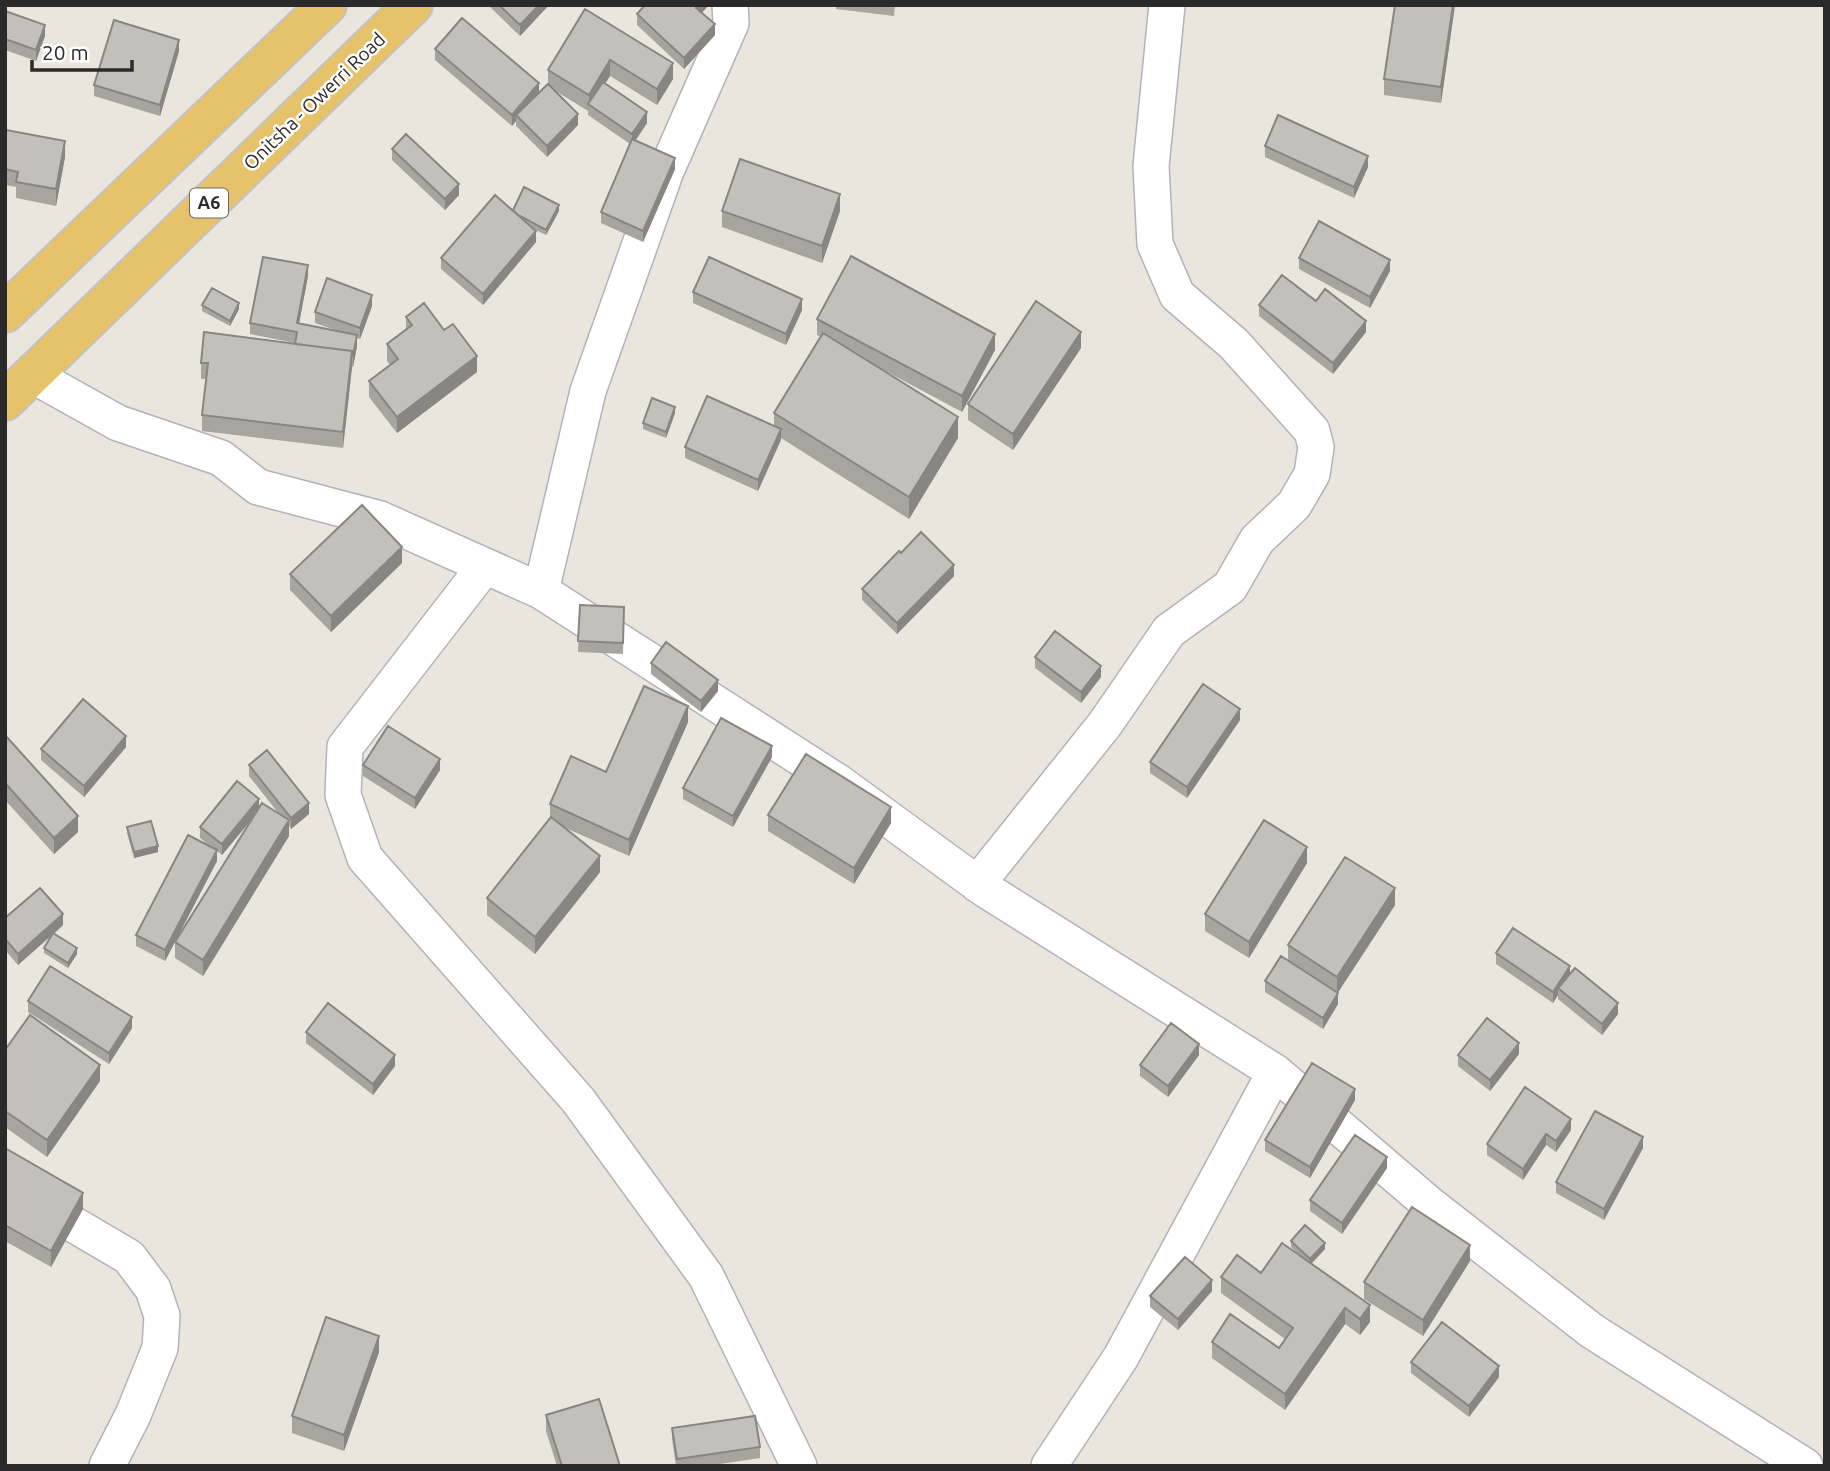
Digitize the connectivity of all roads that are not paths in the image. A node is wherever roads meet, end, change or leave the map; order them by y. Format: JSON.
{"nodes":[{"id":1,"x":327,"y":5,"type":"edge"},
{"id":2,"x":413,"y":5,"type":"edge"},
{"id":3,"x":730,"y":5,"type":"edge"},
{"id":4,"x":1167,"y":5,"type":"edge"},
{"id":5,"x":5,"y":313,"type":"edge"},
{"id":6,"x":32,"y":375,"type":"junction"},
{"id":7,"x":5,"y":401,"type":"edge"},
{"id":8,"x":485,"y":566,"type":"junction"},
{"id":9,"x":541,"y":591,"type":"junction"},
{"id":10,"x":977,"y":884,"type":"junction"},
{"id":11,"x":1275,"y":1072,"type":"junction"},
{"id":12,"x":5,"y":1184,"type":"edge"},
{"id":13,"x":107,"y":1466,"type":"edge"},
{"id":14,"x":799,"y":1466,"type":"edge"},
{"id":15,"x":1049,"y":1466,"type":"edge"},
{"id":16,"x":1805,"y":1466,"type":"edge"}],
"edges":[{"from":1,"to":5,"type":"highway"},
{"from":2,"to":6,"type":"highway","name":"Onitsha - Owerri Road","number":"A6"},
{"from":3,"to":9,"type":"street"},
{"from":4,"to":10,"type":"street"},
{"from":6,"to":7,"type":"highway","name":"Onitsha - Owerri Road","number":"A6"},
{"from":6,"to":8,"type":"street"},
{"from":8,"to":9,"type":"street"},
{"from":8,"to":14,"type":"street"},
{"from":9,"to":10,"type":"street"},
{"from":10,"to":11,"type":"street"},
{"from":11,"to":15,"type":"street"},
{"from":11,"to":16,"type":"street"},
{"from":12,"to":13,"type":"street"}]}
